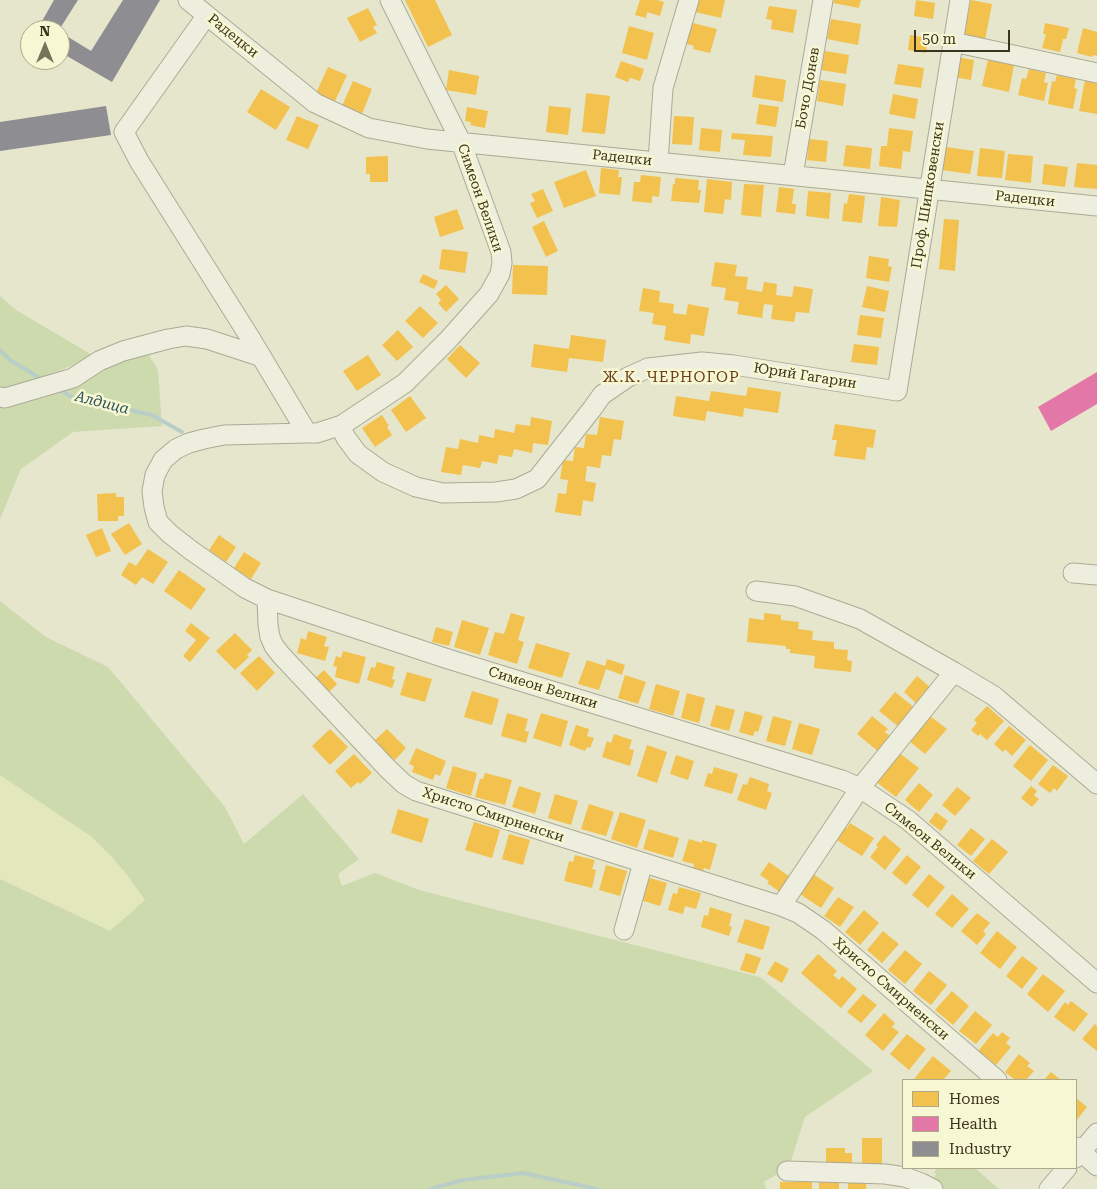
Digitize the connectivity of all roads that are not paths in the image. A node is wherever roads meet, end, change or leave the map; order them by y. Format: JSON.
{"nodes":[{"id":1,"x":188,"y":0,"type":"edge"},
{"id":2,"x":390,"y":0,"type":"edge"},
{"id":3,"x":689,"y":0,"type":"edge"},
{"id":4,"x":823,"y":0,"type":"edge"},
{"id":5,"x":960,"y":0,"type":"edge"},
{"id":6,"x":207,"y":15,"type":"junction"},
{"id":7,"x":953,"y":42,"type":"junction"},
{"id":8,"x":1097,"y":72,"type":"edge"},
{"id":9,"x":461,"y":142,"type":"junction"},
{"id":10,"x":658,"y":162,"type":"junction"},
{"id":11,"x":793,"y":175,"type":"junction"},
{"id":12,"x":929,"y":189,"type":"junction"},
{"id":13,"x":1097,"y":206,"type":"edge"},
{"id":14,"x":262,"y":357,"type":"junction"},
{"id":15,"x":897,"y":391,"type":"joint"},
{"id":16,"x":0,"y":397,"type":"edge"},
{"id":17,"x":340,"y":426,"type":"junction"},
{"id":18,"x":307,"y":433,"type":"junction"},
{"id":19,"x":1073,"y":573,"type":"dead end"},
{"id":20,"x":1097,"y":575,"type":"edge"},
{"id":21,"x":756,"y":591,"type":"dead end"},
{"id":22,"x":267,"y":599,"type":"junction"},
{"id":23,"x":954,"y":672,"type":"junction"},
{"id":24,"x":1097,"y":784,"type":"edge"},
{"id":25,"x":860,"y":788,"type":"junction"},
{"id":26,"x":643,"y":863,"type":"junction"},
{"id":27,"x":781,"y":906,"type":"junction"},
{"id":28,"x":624,"y":930,"type":"dead end"},
{"id":29,"x":1097,"y":983,"type":"edge"},
{"id":30,"x":996,"y":1079,"type":"edge"},
{"id":31,"x":1097,"y":1133,"type":"edge"},
{"id":32,"x":1078,"y":1152,"type":"edge"},
{"id":33,"x":1097,"y":1166,"type":"edge"},
{"id":34,"x":787,"y":1171,"type":"dead end"},
{"id":35,"x":933,"y":1189,"type":"edge"}],
"edges":[{"from":1,"to":6,"type":"street","name":"Радецки"},
{"from":2,"to":9,"type":"street","name":"Симеон Велики"},
{"from":3,"to":10,"type":"street"},
{"from":4,"to":11,"type":"street","name":"Бочо Донев"},
{"from":5,"to":7,"type":"street","name":"Проф. Шипковенски"},
{"from":6,"to":9,"type":"street","name":"Радецки"},
{"from":6,"to":14,"type":"street"},
{"from":7,"to":8,"type":"street"},
{"from":7,"to":12,"type":"street","name":"Проф. Шипковенски"},
{"from":9,"to":10,"type":"street","name":"Радецки"},
{"from":9,"to":17,"type":"street","name":"Симеон Велики"},
{"from":10,"to":11,"type":"street","name":"Радецки"},
{"from":11,"to":12,"type":"street","name":"Радецки"},
{"from":12,"to":13,"type":"street","name":"Радецки"},
{"from":12,"to":15,"type":"street","name":"Проф. Шипковенски"},
{"from":14,"to":16,"type":"street"},
{"from":14,"to":18,"type":"street"},
{"from":15,"to":17,"type":"street","name":"Юрий Гагарин"},
{"from":17,"to":18,"type":"street","name":"Симеон Велики"},
{"from":18,"to":22,"type":"street","name":"Симеон Велики"},
{"from":19,"to":20,"type":"street"},
{"from":21,"to":23,"type":"street"},
{"from":22,"to":25,"type":"street","name":"Симеон Велики"},
{"from":22,"to":26,"type":"street","name":"Христо Смирненски"},
{"from":23,"to":24,"type":"street"},
{"from":23,"to":25,"type":"street"},
{"from":25,"to":27,"type":"street"},
{"from":25,"to":29,"type":"street","name":"Симеон Велики"},
{"from":26,"to":27,"type":"street","name":"Христо Смирненски"},
{"from":26,"to":28,"type":"street"},
{"from":27,"to":30,"type":"street","name":"Христо Смирненски"},
{"from":31,"to":32,"type":"street"},
{"from":32,"to":33,"type":"street"},
{"from":34,"to":35,"type":"street"}]}
